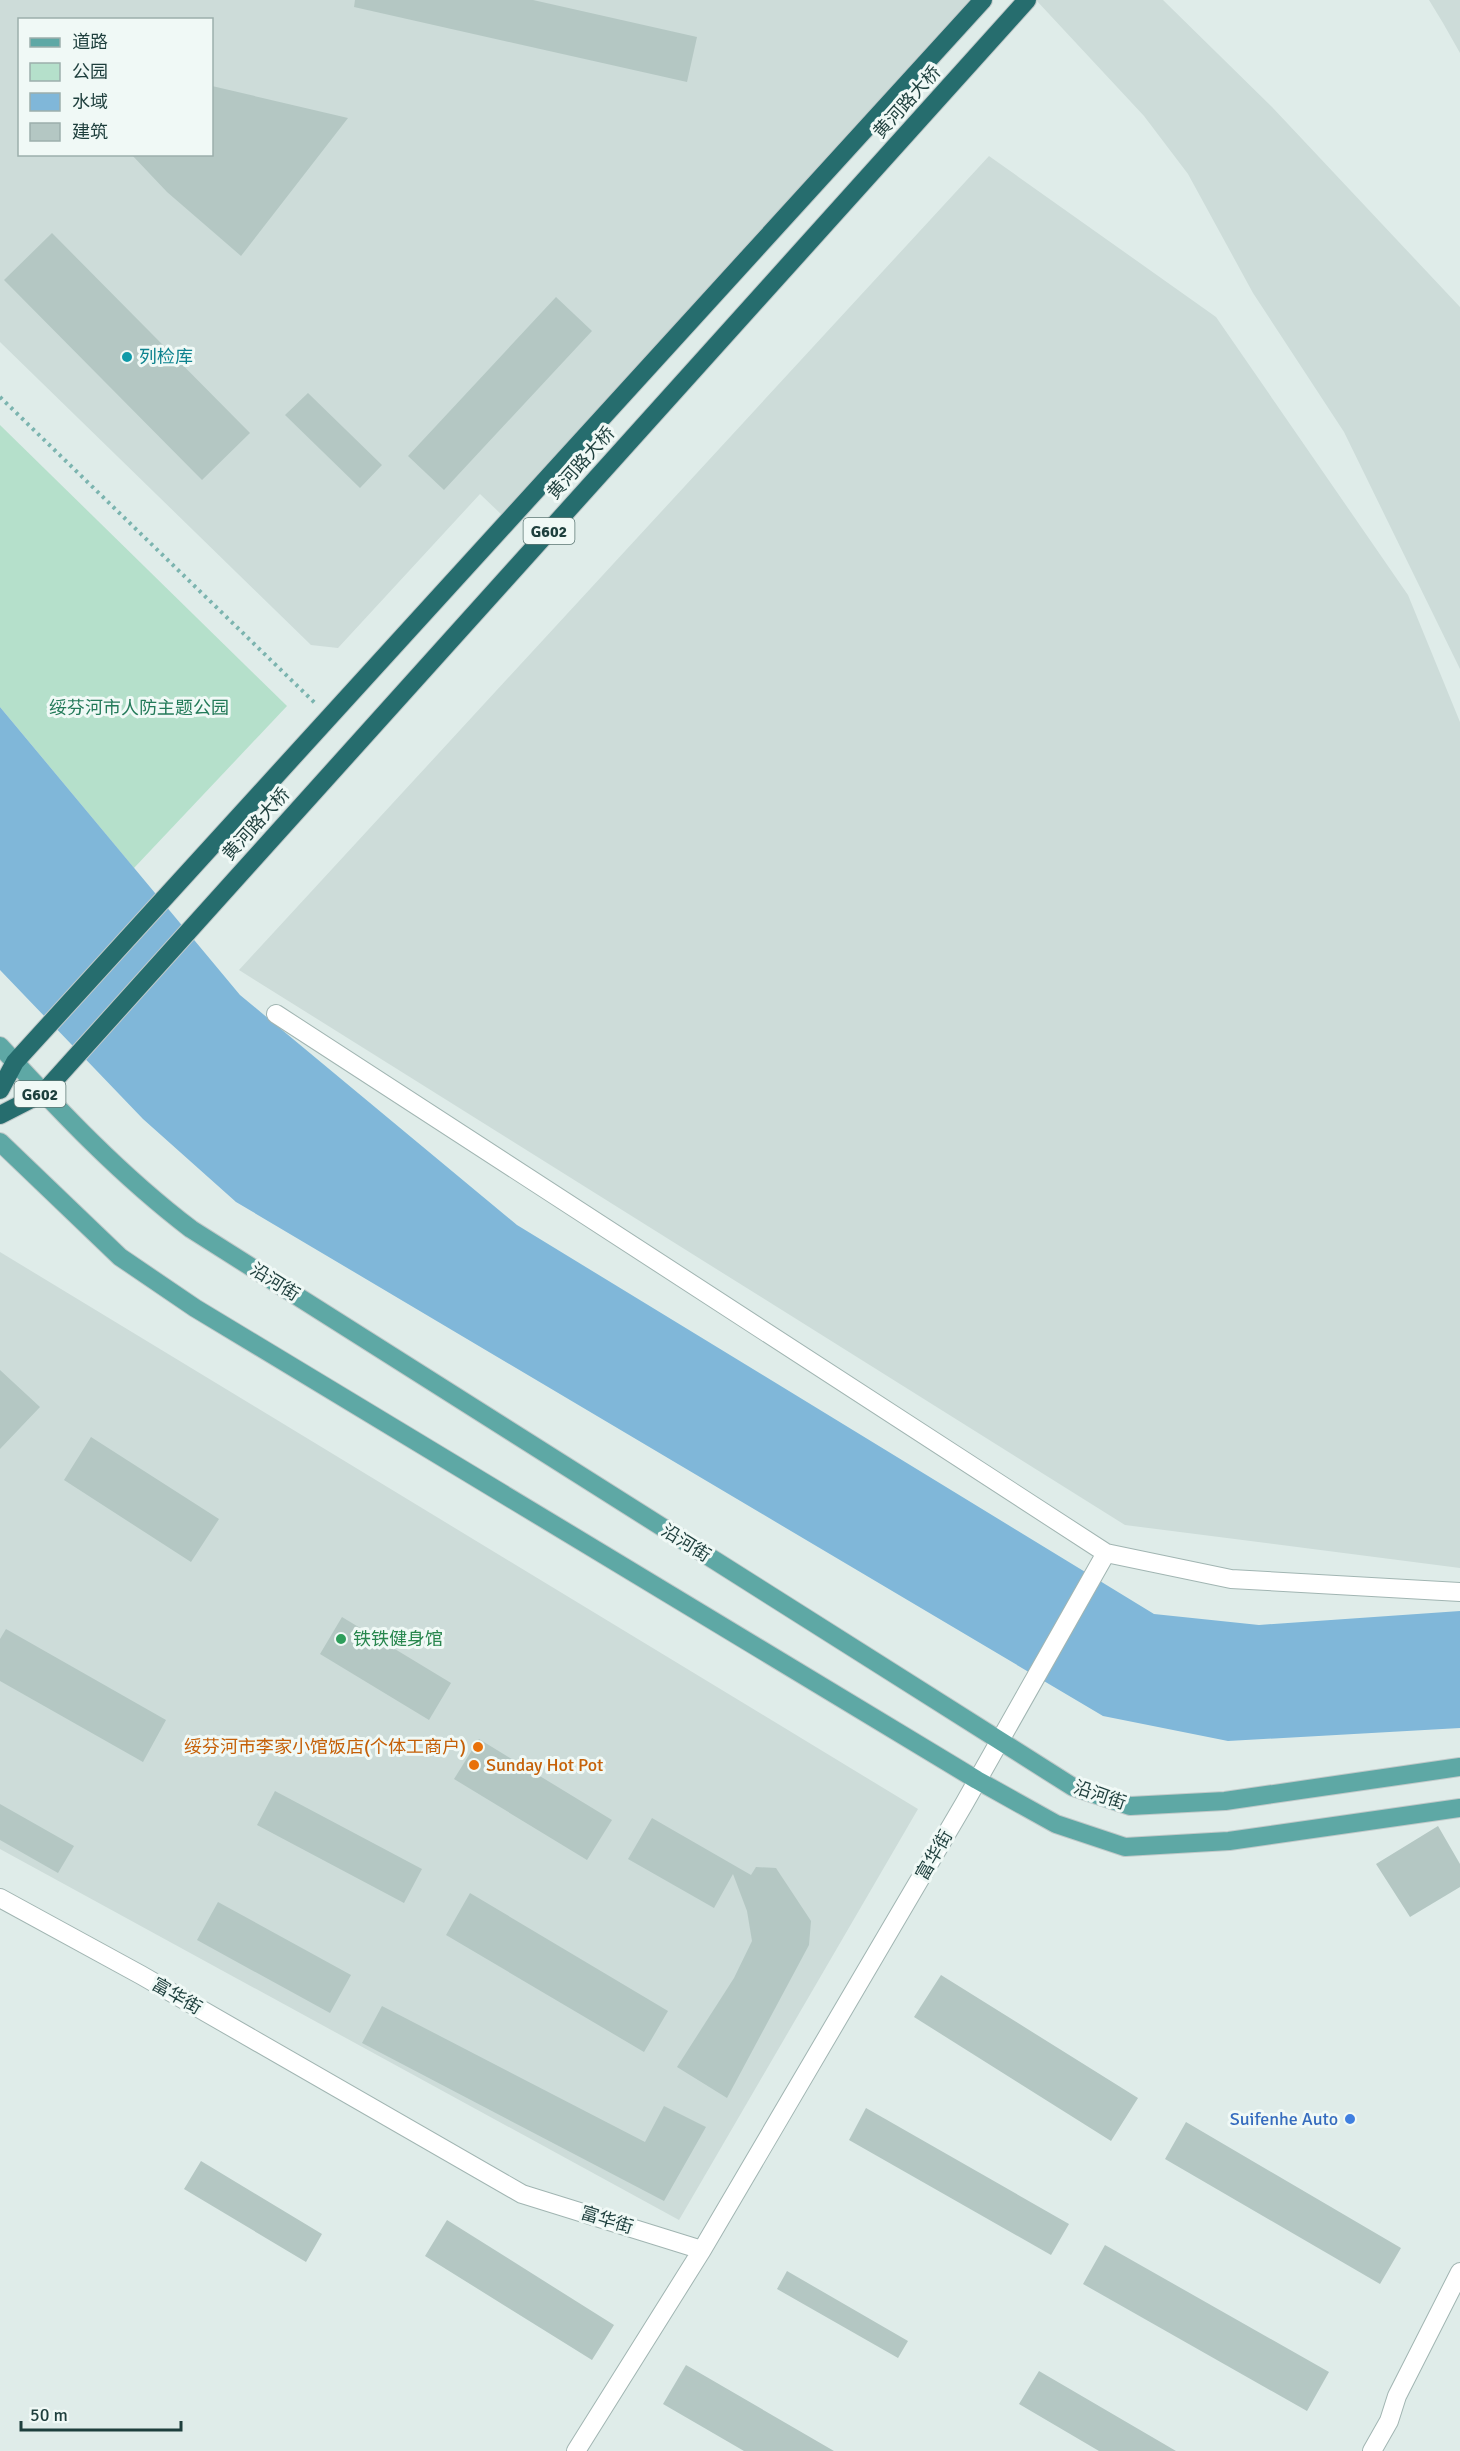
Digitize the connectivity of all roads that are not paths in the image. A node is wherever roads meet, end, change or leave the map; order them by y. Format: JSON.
{"nodes":[{"id":1,"x":983,"y":0,"type":"edge"},
{"id":2,"x":1027,"y":0,"type":"edge"},
{"id":3,"x":276,"y":1014,"type":"dead end"},
{"id":4,"x":0,"y":1046,"type":"edge"},
{"id":5,"x":15,"y":1062,"type":"junction"},
{"id":6,"x":0,"y":1090,"type":"edge"},
{"id":7,"x":43,"y":1093,"type":"junction"},
{"id":8,"x":0,"y":1115,"type":"edge"},
{"id":9,"x":0,"y":1142,"type":"edge"},
{"id":10,"x":1106,"y":1553,"type":"junction"},
{"id":11,"x":1460,"y":1592,"type":"edge"},
{"id":12,"x":999,"y":1742,"type":"junction"},
{"id":13,"x":1460,"y":1767,"type":"edge"},
{"id":14,"x":977,"y":1780,"type":"junction"},
{"id":15,"x":1460,"y":1808,"type":"edge"},
{"id":16,"x":0,"y":1898,"type":"edge"},
{"id":17,"x":702,"y":2250,"type":"junction"},
{"id":18,"x":1460,"y":2272,"type":"edge"},
{"id":19,"x":576,"y":2451,"type":"edge"},
{"id":20,"x":1372,"y":2451,"type":"edge"}],
"edges":[{"from":1,"to":5,"type":"highway","name":"黄河路大桥","number":"G602"},
{"from":2,"to":7,"type":"highway","name":"黄河路大桥","number":"G602"},
{"from":3,"to":10,"type":"street"},
{"from":4,"to":5,"type":"main road","name":"沿河街"},
{"from":5,"to":6,"type":"highway","number":"G602"},
{"from":5,"to":7,"type":"main road","name":"沿河街"},
{"from":7,"to":8,"type":"highway","number":"G602"},
{"from":7,"to":12,"type":"main road","name":"沿河街"},
{"from":9,"to":14,"type":"main road"},
{"from":10,"to":11,"type":"street"},
{"from":10,"to":12,"type":"street","name":"富华街"},
{"from":12,"to":13,"type":"main road","name":"沿河街"},
{"from":12,"to":14,"type":"street","name":"富华街"},
{"from":14,"to":15,"type":"main road"},
{"from":14,"to":17,"type":"street","name":"富华街"},
{"from":16,"to":17,"type":"street","name":"富华街"},
{"from":17,"to":19,"type":"street"},
{"from":18,"to":20,"type":"street"}]}
